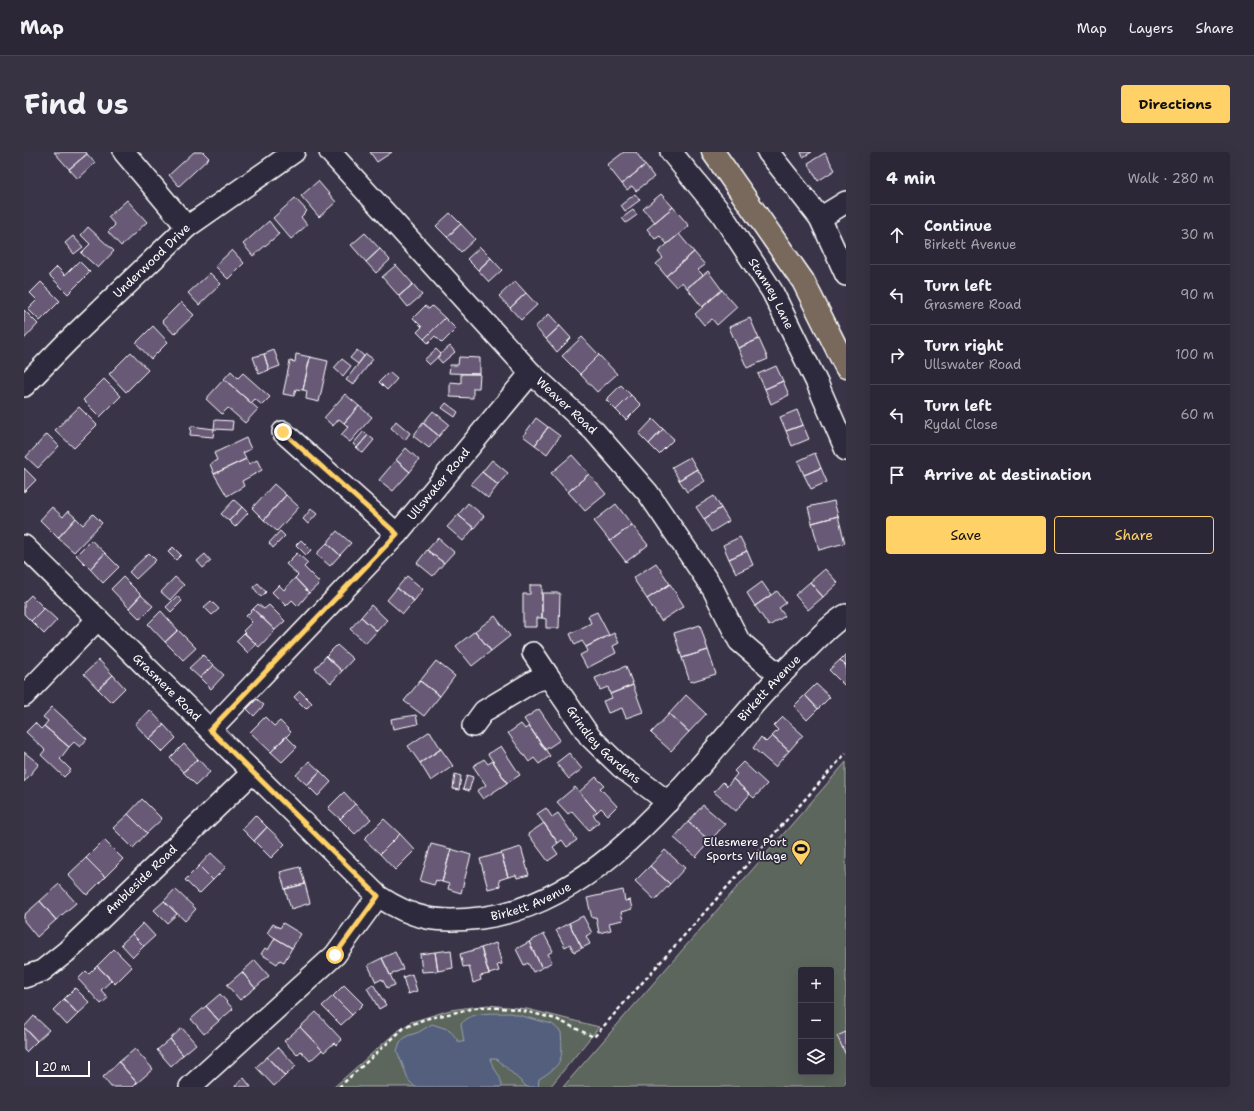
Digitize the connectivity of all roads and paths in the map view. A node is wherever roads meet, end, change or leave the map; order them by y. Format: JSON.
{"nodes":[{"id":1,"x":124,"y":152,"type":"edge"},
{"id":2,"x":294,"y":152,"type":"edge"},
{"id":3,"x":330,"y":152,"type":"edge"},
{"id":4,"x":671,"y":152,"type":"edge"},
{"id":5,"x":713,"y":152,"type":"edge"},
{"id":6,"x":768,"y":152,"type":"edge"},
{"id":7,"x":846,"y":202,"type":"edge"},
{"id":8,"x":820,"y":218,"type":"junction"},
{"id":9,"x":186,"y":227,"type":"junction"},
{"id":10,"x":846,"y":275,"type":"edge"},
{"id":11,"x":846,"y":367,"type":"edge"},
{"id":12,"x":531,"y":373,"type":"junction"},
{"id":13,"x":24,"y":386,"type":"edge"},
{"id":14,"x":283,"y":432,"type":"dead end"},
{"id":15,"x":846,"y":450,"type":"edge"},
{"id":16,"x":397,"y":534,"type":"junction"},
{"id":17,"x":24,"y":546,"type":"edge"},
{"id":18,"x":846,"y":614,"type":"edge"},
{"id":19,"x":98,"y":619,"type":"junction"},
{"id":20,"x":533,"y":653,"type":"dead end"},
{"id":21,"x":779,"y":675,"type":"junction"},
{"id":22,"x":549,"y":677,"type":"junction"},
{"id":23,"x":24,"y":696,"type":"edge"},
{"id":24,"x":474,"y":726,"type":"dead end"},
{"id":25,"x":210,"y":730,"type":"junction"},
{"id":26,"x":846,"y":753,"type":"edge"},
{"id":27,"x":253,"y":772,"type":"junction"},
{"id":28,"x":668,"y":802,"type":"junction"},
{"id":29,"x":378,"y":896,"type":"junction"},
{"id":30,"x":24,"y":977,"type":"edge"},
{"id":31,"x":190,"y":1087,"type":"edge"},
{"id":32,"x":339,"y":1087,"type":"edge"}],
"edges":[{"from":1,"to":9,"type":"street"},
{"from":2,"to":9,"type":"street","name":"Underwood Drive"},
{"from":3,"to":12,"type":"street","name":"Weaver Road"},
{"from":4,"to":15,"type":"street","name":"Stanney Lane"},
{"from":5,"to":11,"type":"main road"},
{"from":6,"to":8,"type":"street"},
{"from":7,"to":8,"type":"street"},
{"from":8,"to":10,"type":"street"},
{"from":9,"to":13,"type":"street","name":"Underwood Drive"},
{"from":12,"to":16,"type":"street","name":"Ullswater Road"},
{"from":12,"to":21,"type":"street","name":"Weaver Road"},
{"from":14,"to":16,"type":"street"},
{"from":16,"to":25,"type":"street","name":"Ullswater Road"},
{"from":17,"to":19,"type":"street","name":"Grasmere Road"},
{"from":18,"to":21,"type":"street","name":"Birkett Avenue"},
{"from":19,"to":23,"type":"street"},
{"from":19,"to":25,"type":"street","name":"Grasmere Road"},
{"from":20,"to":22,"type":"street","name":"Grindley Gardens"},
{"from":21,"to":28,"type":"street","name":"Birkett Avenue"},
{"from":22,"to":24,"type":"street"},
{"from":22,"to":28,"type":"street","name":"Grindley Gardens"},
{"from":25,"to":27,"type":"street","name":"Grasmere Road"},
{"from":26,"to":32,"type":"path"},
{"from":27,"to":29,"type":"street","name":"Grasmere Road"},
{"from":27,"to":30,"type":"street","name":"Ambleside Road"},
{"from":28,"to":29,"type":"street","name":"Birkett Avenue"},
{"from":29,"to":31,"type":"street"}]}
